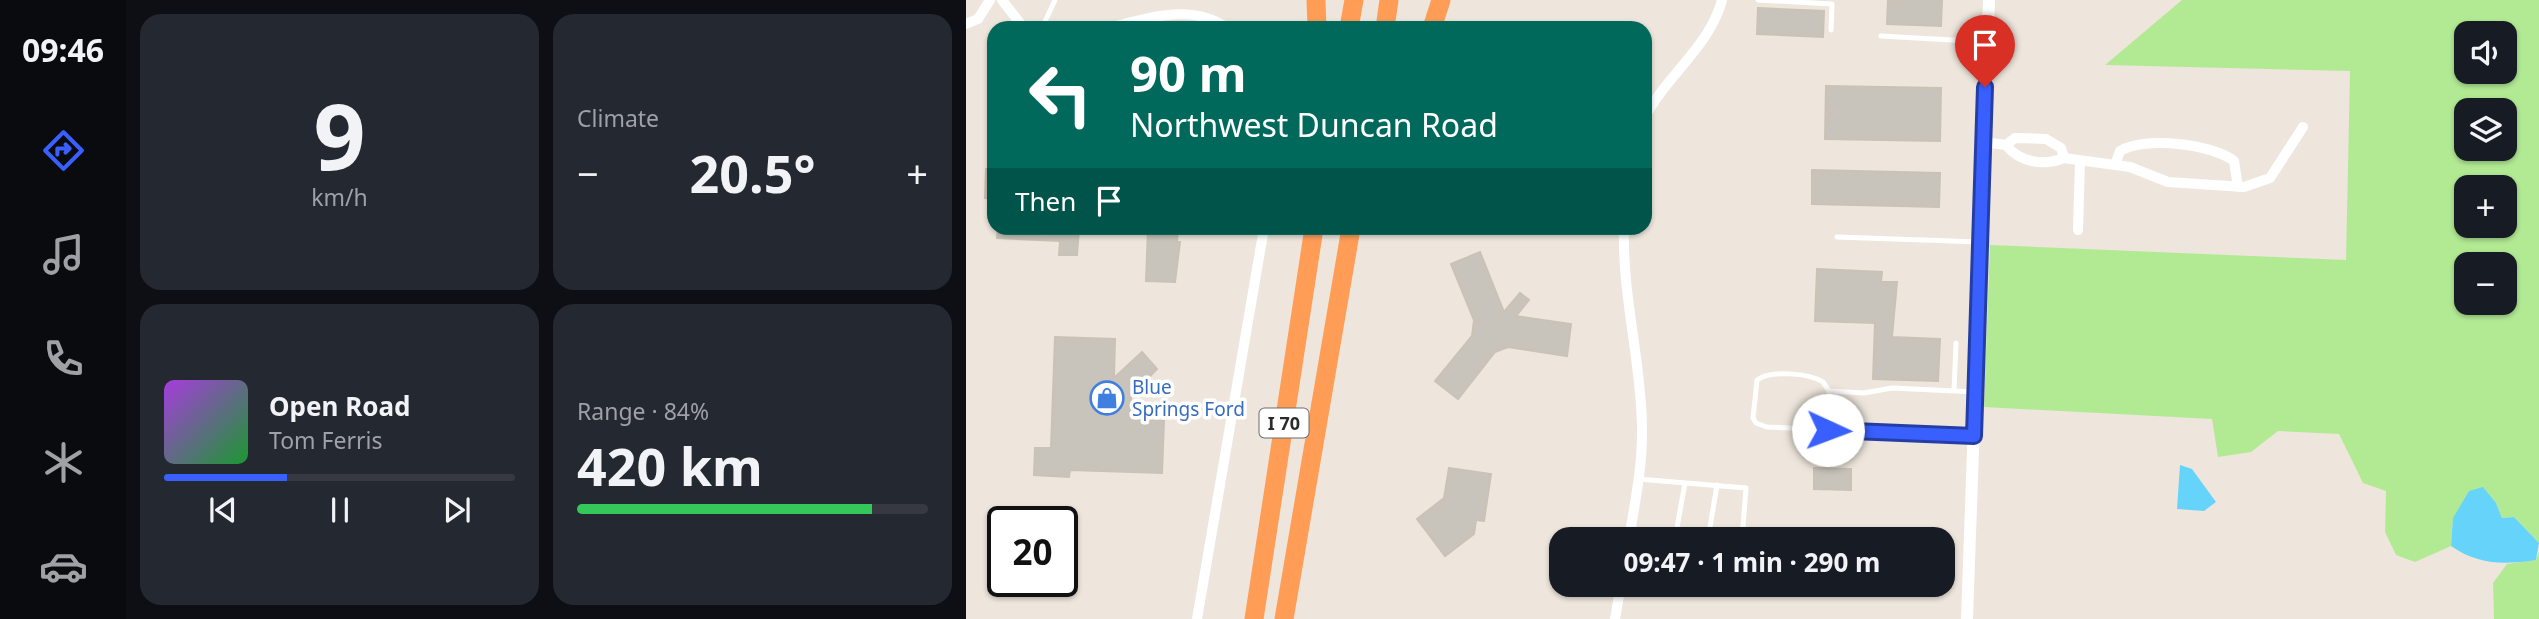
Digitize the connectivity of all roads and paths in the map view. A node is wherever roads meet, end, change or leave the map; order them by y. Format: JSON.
{"nodes":[{"id":1,"x":990,"y":0,"type":"edge"},
{"id":2,"x":1002,"y":0,"type":"edge"},
{"id":3,"x":1055,"y":0,"type":"edge"},
{"id":4,"x":1317,"y":0,"type":"edge"},
{"id":5,"x":1354,"y":0,"type":"edge"},
{"id":6,"x":1390,"y":0,"type":"edge"},
{"id":7,"x":1441,"y":0,"type":"edge"},
{"id":8,"x":1722,"y":0,"type":"edge"},
{"id":9,"x":1758,"y":0,"type":"edge"},
{"id":10,"x":1989,"y":0,"type":"edge"},
{"id":11,"x":1018,"y":21,"type":"edge"},
{"id":12,"x":1045,"y":21,"type":"edge"},
{"id":13,"x":1136,"y":21,"type":"edge"},
{"id":14,"x":1217,"y":21,"type":"edge"},
{"id":15,"x":1317,"y":21,"type":"edge"},
{"id":16,"x":1350,"y":21,"type":"edge"},
{"id":17,"x":1386,"y":21,"type":"edge"},
{"id":18,"x":1434,"y":21,"type":"edge"},
{"id":19,"x":966,"y":24,"type":"edge"},
{"id":20,"x":1830,"y":30,"type":"dead end"},
{"id":21,"x":1881,"y":36,"type":"dead end"},
{"id":22,"x":1987,"y":42,"type":"junction"},
{"id":23,"x":1652,"y":106,"type":"edge"},
{"id":24,"x":2303,"y":127,"type":"dead end"},
{"id":25,"x":1983,"y":142,"type":"junction"},
{"id":26,"x":2006,"y":145,"type":"junction"},
{"id":27,"x":2064,"y":158,"type":"junction"},
{"id":28,"x":2080,"y":161,"type":"junction"},
{"id":29,"x":2115,"y":165,"type":"junction"},
{"id":30,"x":2238,"y":187,"type":"junction"},
{"id":31,"x":2078,"y":230,"type":"dead end"},
{"id":32,"x":1263,"y":235,"type":"edge"},
{"id":33,"x":1312,"y":235,"type":"edge"},
{"id":34,"x":1350,"y":235,"type":"edge"},
{"id":35,"x":1624,"y":235,"type":"edge"},
{"id":36,"x":1838,"y":237,"type":"dead end"},
{"id":37,"x":1980,"y":242,"type":"junction"},
{"id":38,"x":1956,"y":343,"type":"dead end"},
{"id":39,"x":1829,"y":391,"type":"junction"},
{"id":40,"x":1954,"y":391,"type":"junction"},
{"id":41,"x":1976,"y":392,"type":"junction"},
{"id":42,"x":1828,"y":430,"type":"junction"},
{"id":43,"x":1974,"y":436,"type":"junction"},
{"id":44,"x":1639,"y":479,"type":"junction"},
{"id":45,"x":1685,"y":483,"type":"junction"},
{"id":46,"x":1717,"y":485,"type":"junction"},
{"id":47,"x":1631,"y":527,"type":"edge"},
{"id":48,"x":1677,"y":527,"type":"edge"},
{"id":49,"x":1710,"y":527,"type":"edge"},
{"id":50,"x":1743,"y":527,"type":"edge"},
{"id":51,"x":1619,"y":597,"type":"edge"},
{"id":52,"x":1197,"y":619,"type":"edge"},
{"id":53,"x":1254,"y":619,"type":"edge"},
{"id":54,"x":1284,"y":619,"type":"edge"},
{"id":55,"x":1615,"y":619,"type":"edge"},
{"id":56,"x":1967,"y":619,"type":"edge"}],
"edges":[{"from":1,"to":19,"type":"street"},
{"from":2,"to":11,"type":"street"},
{"from":3,"to":12,"type":"lane"},
{"from":4,"to":15,"type":"highway"},
{"from":5,"to":16,"type":"highway"},
{"from":6,"to":17,"type":"highway"},
{"from":7,"to":18,"type":"highway"},
{"from":8,"to":23,"type":"street"},
{"from":9,"to":20,"type":"lane"},
{"from":10,"to":22,"type":"street"},
{"from":13,"to":14,"type":"street"},
{"from":21,"to":22,"type":"lane"},
{"from":22,"to":25,"type":"street"},
{"from":24,"to":30,"type":"street"},
{"from":25,"to":26,"type":"street"},
{"from":25,"to":37,"type":"street"},
{"from":26,"to":27,"type":"street"},
{"from":26,"to":27,"type":"street"},
{"from":27,"to":28,"type":"street"},
{"from":28,"to":29,"type":"street"},
{"from":28,"to":31,"type":"street"},
{"from":29,"to":30,"type":"street"},
{"from":29,"to":30,"type":"street"},
{"from":32,"to":52,"type":"street"},
{"from":33,"to":53,"type":"highway","number":"I 70"},
{"from":34,"to":54,"type":"highway","number":"I 70"},
{"from":35,"to":44,"type":"street"},
{"from":36,"to":37,"type":"lane"},
{"from":37,"to":41,"type":"street"},
{"from":38,"to":40,"type":"lane"},
{"from":39,"to":40,"type":"lane"},
{"from":39,"to":42,"type":"lane"},
{"from":39,"to":42,"type":"lane"},
{"from":40,"to":41,"type":"lane"},
{"from":41,"to":43,"type":"street"},
{"from":42,"to":43,"type":"lane"},
{"from":43,"to":56,"type":"street"},
{"from":44,"to":45,"type":"lane"},
{"from":44,"to":47,"type":"street"},
{"from":45,"to":46,"type":"lane"},
{"from":45,"to":48,"type":"lane"},
{"from":46,"to":49,"type":"lane"},
{"from":46,"to":50,"type":"lane"},
{"from":51,"to":55,"type":"street"}]}
